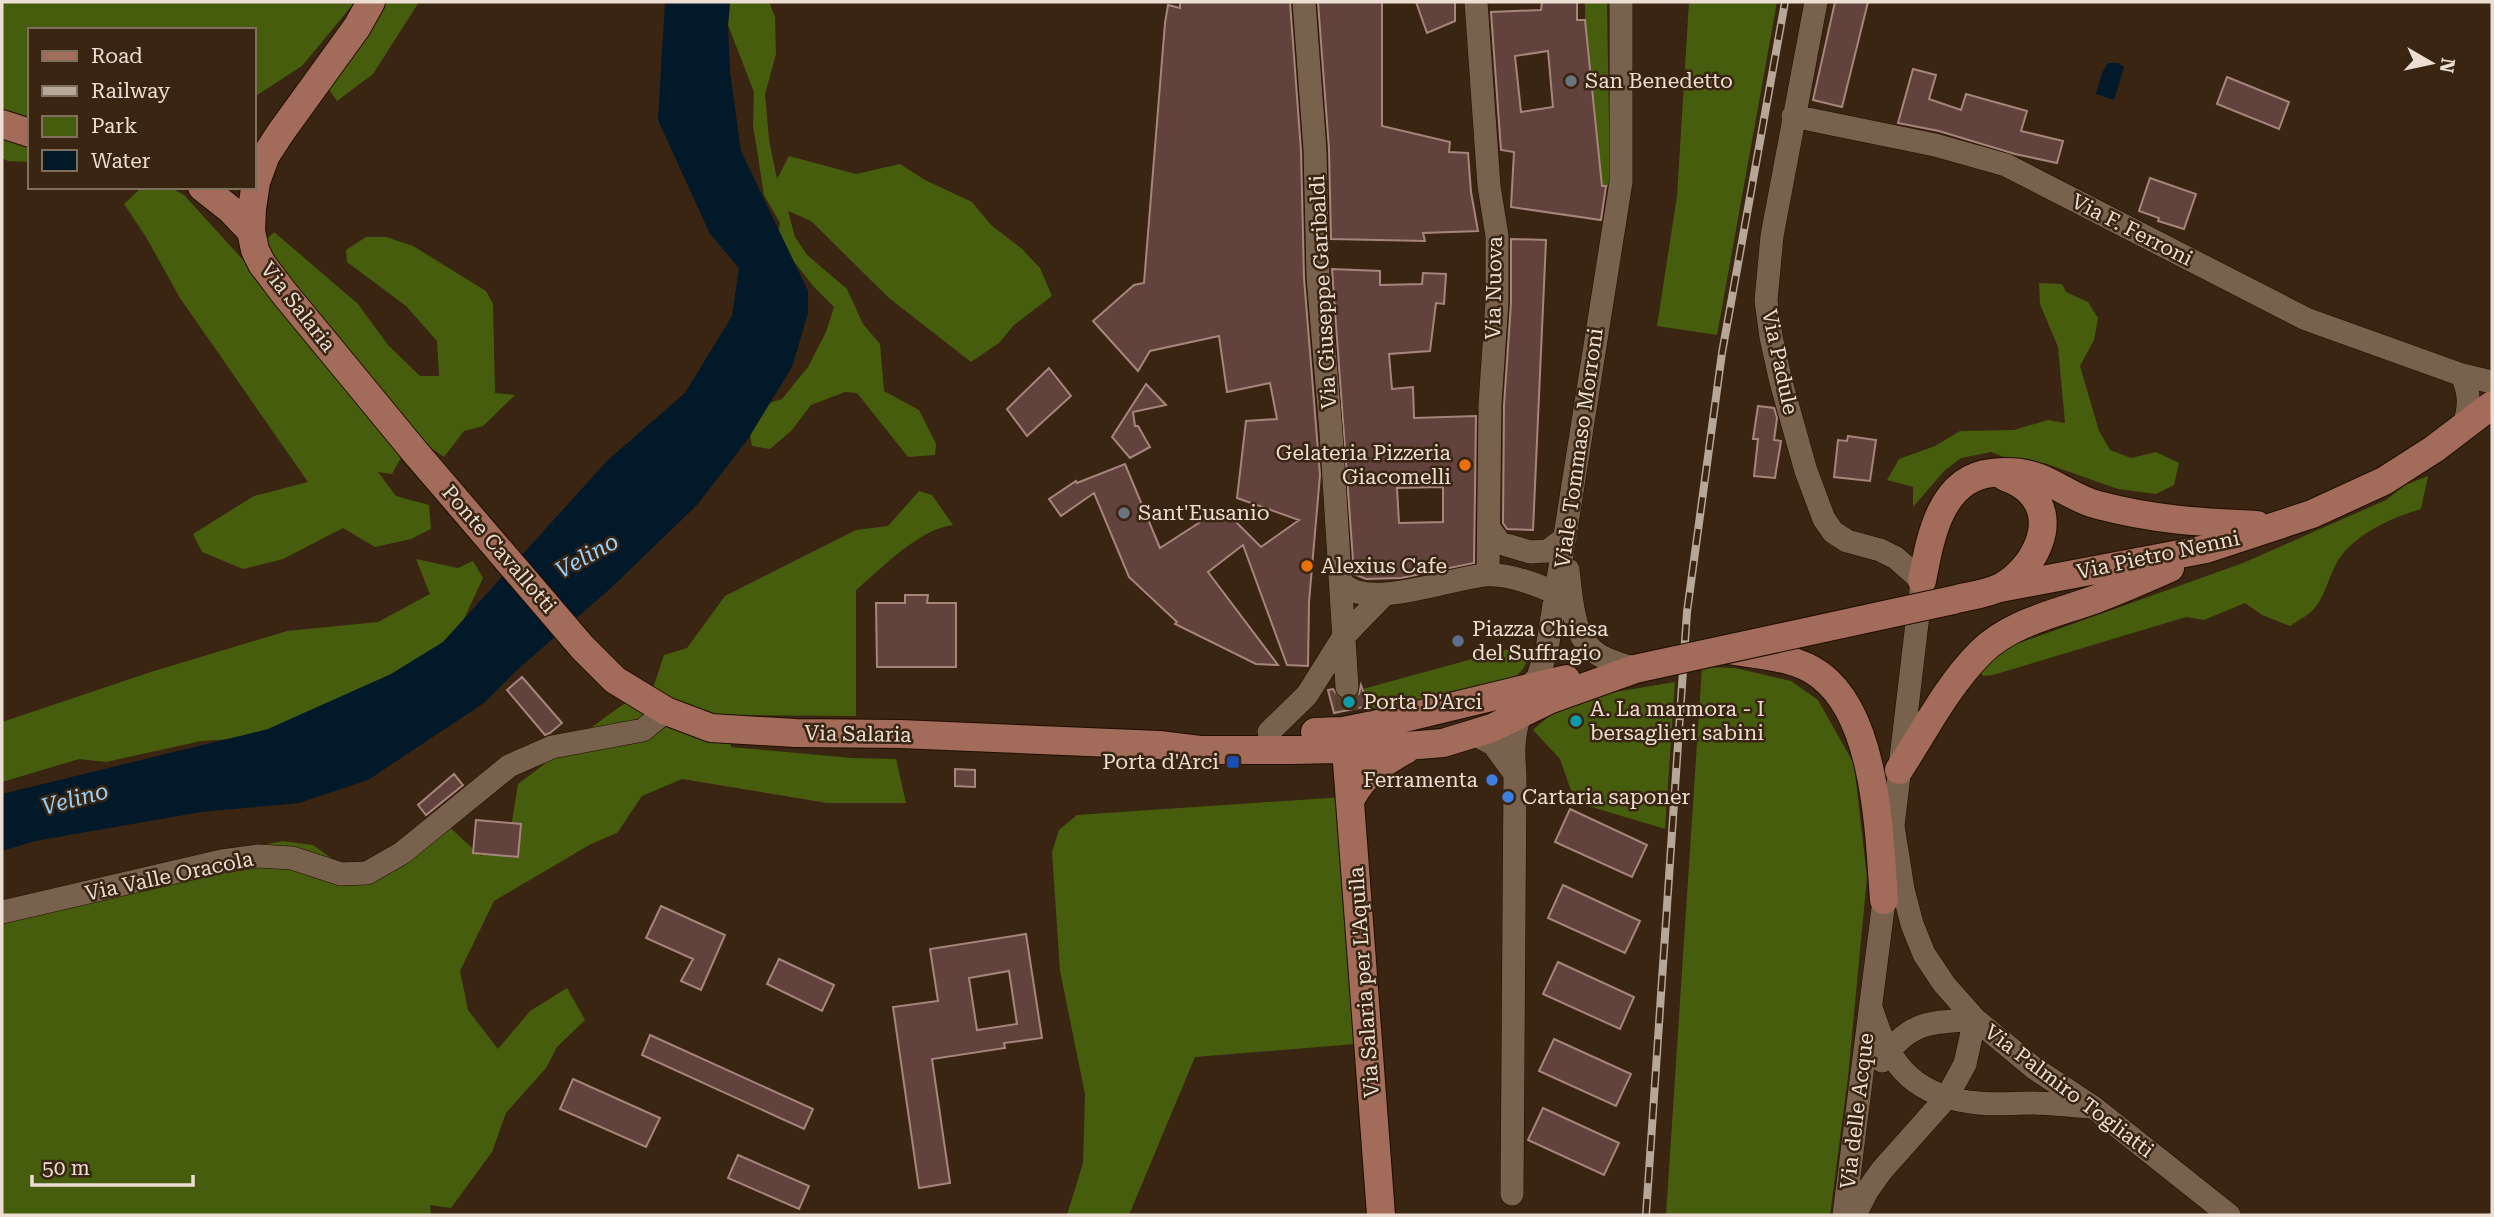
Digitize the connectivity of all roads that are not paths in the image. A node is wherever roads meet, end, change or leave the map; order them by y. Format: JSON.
{"nodes":[{"id":1,"x":371,"y":2,"type":"edge"},
{"id":2,"x":1304,"y":2,"type":"edge"},
{"id":3,"x":1476,"y":2,"type":"edge"},
{"id":4,"x":1621,"y":2,"type":"edge"},
{"id":5,"x":1816,"y":2,"type":"edge"},
{"id":6,"x":301,"y":106,"type":"junction"},
{"id":7,"x":1793,"y":116,"type":"junction"},
{"id":8,"x":2,"y":124,"type":"edge"},
{"id":9,"x":28,"y":132,"type":"edge"},
{"id":10,"x":256,"y":134,"type":"edge"},
{"id":11,"x":256,"y":172,"type":"edge"},
{"id":12,"x":206,"y":189,"type":"edge"},
{"id":13,"x":249,"y":189,"type":"edge"},
{"id":14,"x":251,"y":231,"type":"junction"},
{"id":15,"x":2462,"y":375,"type":"junction"},
{"id":16,"x":2492,"y":382,"type":"edge"},
{"id":17,"x":2492,"y":405,"type":"edge"},
{"id":18,"x":2464,"y":426,"type":"junction"},
{"id":19,"x":415,"y":452,"type":"joint"},
{"id":20,"x":1997,"y":472,"type":"junction"},
{"id":21,"x":2276,"y":527,"type":"junction"},
{"id":22,"x":1489,"y":528,"type":"junction"},
{"id":23,"x":1565,"y":544,"type":"junction"},
{"id":24,"x":2206,"y":549,"type":"junction"},
{"id":25,"x":1488,"y":575,"type":"junction"},
{"id":26,"x":1922,"y":581,"type":"junction"},
{"id":27,"x":1340,"y":582,"type":"junction"},
{"id":28,"x":2000,"y":588,"type":"junction"},
{"id":29,"x":1558,"y":594,"type":"junction"},
{"id":30,"x":1383,"y":596,"type":"junction"},
{"id":31,"x":1344,"y":636,"type":"junction"},
{"id":32,"x":582,"y":647,"type":"joint"},
{"id":33,"x":1728,"y":650,"type":"junction"},
{"id":34,"x":1546,"y":654,"type":"junction"},
{"id":35,"x":1635,"y":669,"type":"junction"},
{"id":36,"x":1577,"y":677,"type":"junction"},
{"id":37,"x":1524,"y":701,"type":"junction"},
{"id":38,"x":666,"y":711,"type":"junction"},
{"id":39,"x":1341,"y":722,"type":"junction"},
{"id":40,"x":1483,"y":731,"type":"junction"},
{"id":41,"x":1269,"y":732,"type":"junction"},
{"id":42,"x":1158,"y":745,"type":"junction"},
{"id":43,"x":1413,"y":745,"type":"junction"},
{"id":44,"x":1899,"y":770,"type":"junction"},
{"id":45,"x":1515,"y":774,"type":"junction"},
{"id":46,"x":1351,"y":799,"type":"junction"},
{"id":47,"x":1893,"y":826,"type":"junction"},
{"id":48,"x":1884,"y":900,"type":"junction"},
{"id":49,"x":2,"y":912,"type":"edge"},
{"id":50,"x":1871,"y":1007,"type":"junction"},
{"id":51,"x":1975,"y":1019,"type":"junction"},
{"id":52,"x":1888,"y":1052,"type":"junction"},
{"id":53,"x":1948,"y":1097,"type":"junction"},
{"id":54,"x":1858,"y":1102,"type":"junction"},
{"id":55,"x":2093,"y":1107,"type":"junction"},
{"id":56,"x":1512,"y":1194,"type":"dead end"},
{"id":57,"x":1381,"y":1215,"type":"edge"},
{"id":58,"x":1844,"y":1215,"type":"edge"},
{"id":59,"x":1855,"y":1215,"type":"edge"},
{"id":60,"x":2229,"y":1215,"type":"edge"}],
"edges":[{"from":1,"to":6,"type":"main road","name":"Via Salaria"},
{"from":2,"to":27,"type":"street","name":"Via Giuseppe Garibaldi"},
{"from":3,"to":22,"type":"street","name":"Via Nuova"},
{"from":4,"to":23,"type":"street","name":"Viale Tommaso Morroni"},
{"from":5,"to":7,"type":"street","name":"Via Padule"},
{"from":6,"to":10,"type":"main road"},
{"from":6,"to":11,"type":"main road","name":"Via Salaria"},
{"from":7,"to":15,"type":"street","name":"Via F. Ferroni"},
{"from":7,"to":26,"type":"street","name":"Via Padule"},
{"from":8,"to":9,"type":"main road"},
{"from":12,"to":14,"type":"main road"},
{"from":13,"to":14,"type":"main road","name":"Via Salaria"},
{"from":14,"to":19,"type":"main road","name":"Via Salaria"},
{"from":15,"to":16,"type":"street","name":"Via F. Ferroni"},
{"from":15,"to":18,"type":"street"},
{"from":17,"to":18,"type":"main road","name":"Via Pietro Nenni"},
{"from":18,"to":21,"type":"main road","name":"Via Pietro Nenni"},
{"from":19,"to":32,"type":"main road","name":"Ponte Cavallotti"},
{"from":20,"to":21,"type":"main road"},
{"from":20,"to":26,"type":"main road"},
{"from":20,"to":28,"type":"main road"},
{"from":21,"to":24,"type":"main road","name":"Via Pietro Nenni"},
{"from":22,"to":23,"type":"street"},
{"from":22,"to":25,"type":"street","name":"Via Nuova"},
{"from":23,"to":29,"type":"street","name":"Viale Tommaso Morroni"},
{"from":23,"to":35,"type":"street"},
{"from":24,"to":28,"type":"main road","name":"Via Pietro Nenni"},
{"from":24,"to":44,"type":"main road"},
{"from":25,"to":29,"type":"street"},
{"from":25,"to":30,"type":"street"},
{"from":26,"to":44,"type":"street","name":"Via Palmiro Togliatti"},
{"from":27,"to":30,"type":"street"},
{"from":27,"to":31,"type":"street","name":"Via Giuseppe Garibaldi"},
{"from":28,"to":33,"type":"main road","name":"Via Pietro Nenni","bridge":true},
{"from":29,"to":34,"type":"street","name":"Viale Tommaso Morroni"},
{"from":30,"to":31,"type":"street"},
{"from":31,"to":39,"type":"street","name":"Via Giuseppe Garibaldi"},
{"from":31,"to":41,"type":"street"},
{"from":32,"to":38,"type":"main road","name":"Via Salaria"},
{"from":33,"to":35,"type":"main road","bridge":true},
{"from":33,"to":48,"type":"main road"},
{"from":34,"to":36,"type":"street"},
{"from":34,"to":37,"type":"street","name":"Viale Tommaso Morroni"},
{"from":35,"to":36,"type":"main road"},
{"from":35,"to":37,"type":"main road"},
{"from":36,"to":37,"type":"main road"},
{"from":37,"to":39,"type":"main road"},
{"from":37,"to":40,"type":"main road"},
{"from":37,"to":45,"type":"street","name":"Viale Tommaso Morroni"},
{"from":38,"to":42,"type":"main road","name":"Via Salaria"},
{"from":38,"to":49,"type":"street","name":"Via Valle Oracola"},
{"from":39,"to":41,"type":"main road","name":"Via Salaria"},
{"from":39,"to":42,"type":"main road","name":"Via Salaria"},
{"from":39,"to":43,"type":"main road"},
{"from":39,"to":46,"type":"main road","name":"Via Salaria per L'Aquila"},
{"from":40,"to":43,"type":"main road"},
{"from":40,"to":45,"type":"street"},
{"from":41,"to":42,"type":"main road","name":"Via Salaria"},
{"from":43,"to":46,"type":"main road"},
{"from":44,"to":47,"type":"street","name":"Via Palmiro Togliatti"},
{"from":45,"to":56,"type":"street","name":"Viale Tommaso Morroni"},
{"from":46,"to":57,"type":"main road","name":"Via Salaria per L'Aquila"},
{"from":47,"to":48,"type":"street","name":"Via delle Acque"},
{"from":47,"to":51,"type":"street","name":"Via Palmiro Togliatti"},
{"from":48,"to":50,"type":"street","name":"Via delle Acque"},
{"from":50,"to":52,"type":"street"},
{"from":50,"to":54,"type":"street","name":"Via delle Acque"},
{"from":51,"to":52,"type":"street"},
{"from":51,"to":53,"type":"street"},
{"from":51,"to":55,"type":"street","name":"Via Palmiro Togliatti"},
{"from":52,"to":53,"type":"street"},
{"from":52,"to":54,"type":"street"},
{"from":53,"to":55,"type":"street"},
{"from":53,"to":59,"type":"street"},
{"from":54,"to":58,"type":"street","name":"Via delle Acque"},
{"from":55,"to":60,"type":"street","name":"Via Palmiro Togliatti"}]}
